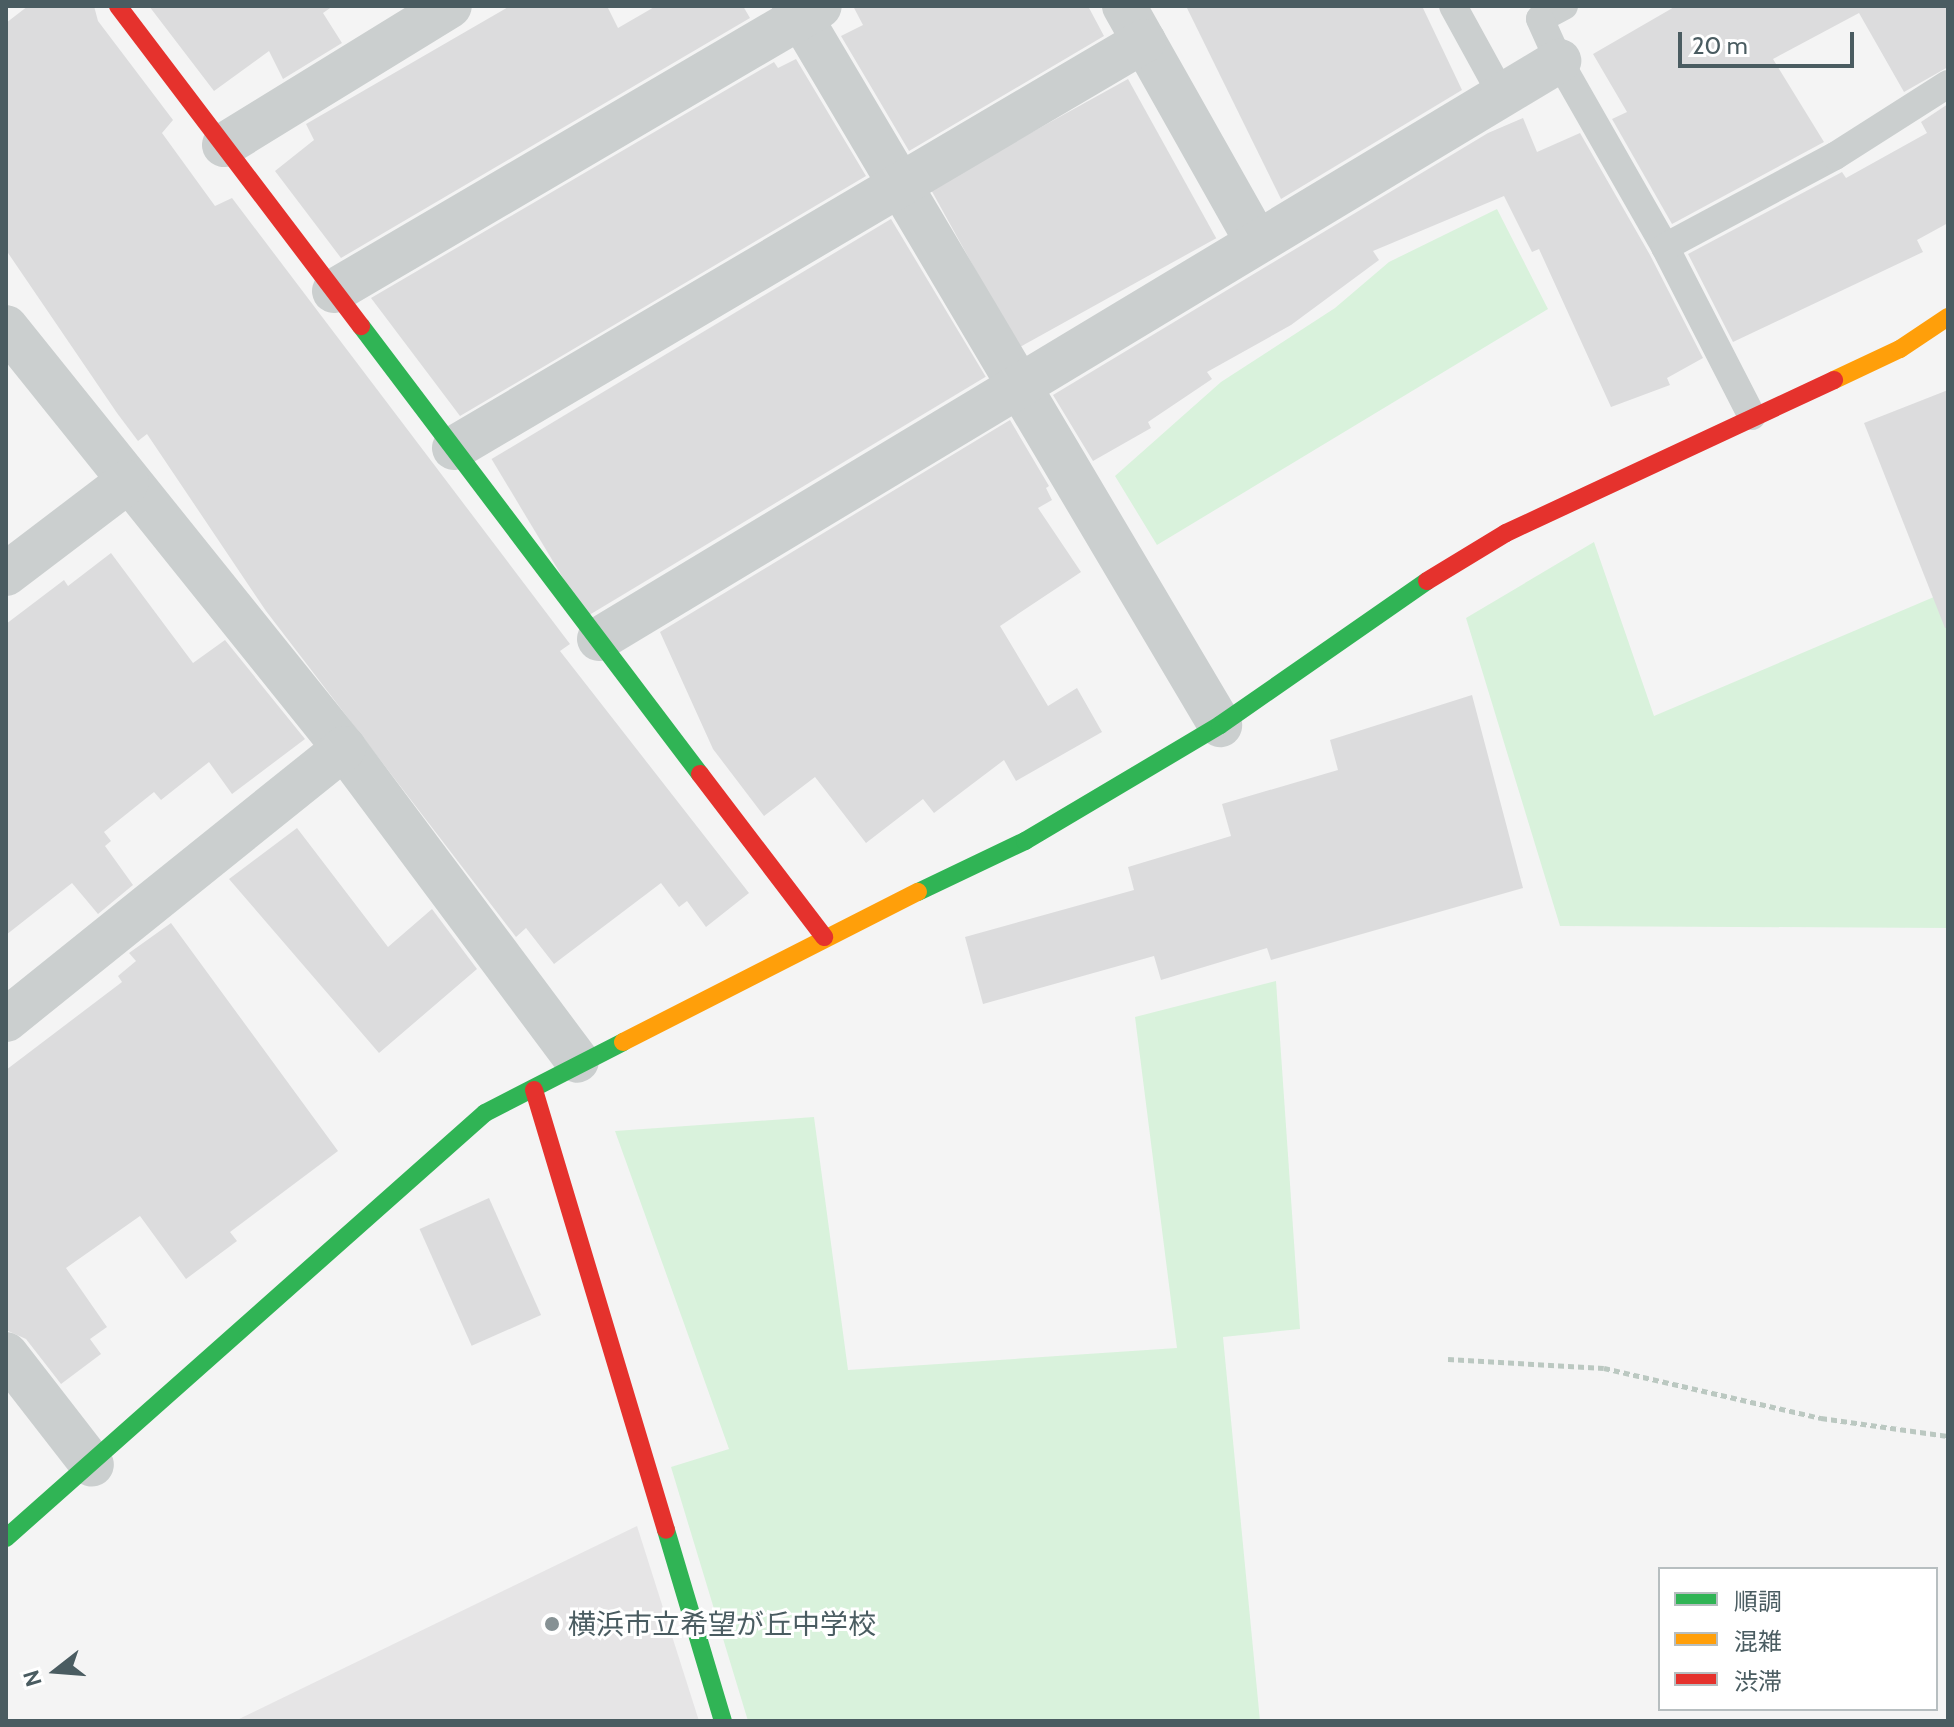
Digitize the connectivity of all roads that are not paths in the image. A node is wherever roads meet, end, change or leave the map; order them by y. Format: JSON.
{"nodes":[{"id":1,"x":118,"y":6,"type":"edge"},
{"id":2,"x":450,"y":6,"type":"edge"},
{"id":3,"x":1453,"y":6,"type":"edge"},
{"id":4,"x":1564,"y":6,"type":"edge"},
{"id":5,"x":805,"y":10,"type":"edge"},
{"id":6,"x":1134,"y":24,"type":"edge"},
{"id":7,"x":1559,"y":61,"type":"junction"},
{"id":8,"x":1948,"y":84,"type":"edge"},
{"id":9,"x":1502,"y":95,"type":"junction"},
{"id":10,"x":224,"y":145,"type":"junction"},
{"id":11,"x":900,"y":186,"type":"junction"},
{"id":12,"x":1257,"y":242,"type":"junction"},
{"id":13,"x":1665,"y":247,"type":"junction"},
{"id":14,"x":334,"y":291,"type":"junction"},
{"id":15,"x":1948,"y":317,"type":"edge"},
{"id":16,"x":6,"y":327,"type":"edge"},
{"id":17,"x":1018,"y":387,"type":"junction"},
{"id":18,"x":1752,"y":416,"type":"junction"},
{"id":19,"x":454,"y":448,"type":"junction"},
{"id":20,"x":127,"y":482,"type":"junction"},
{"id":21,"x":6,"y":574,"type":"edge"},
{"id":22,"x":599,"y":639,"type":"junction"},
{"id":23,"x":1220,"y":725,"type":"junction"},
{"id":24,"x":344,"y":748,"type":"junction"},
{"id":25,"x":824,"y":937,"type":"junction"},
{"id":26,"x":6,"y":1020,"type":"edge"},
{"id":27,"x":577,"y":1061,"type":"junction"},
{"id":28,"x":534,"y":1090,"type":"junction"},
{"id":29,"x":6,"y":1354,"type":"edge"},
{"id":30,"x":92,"y":1465,"type":"junction"},
{"id":31,"x":6,"y":1538,"type":"edge"},
{"id":32,"x":723,"y":1721,"type":"edge"}],
"edges":[{"from":1,"to":10,"type":"street"},
{"from":2,"to":10,"type":"street"},
{"from":3,"to":9,"type":"lane"},
{"from":4,"to":7,"type":"lane"},
{"from":5,"to":11,"type":"street"},
{"from":5,"to":14,"type":"street"},
{"from":6,"to":11,"type":"street"},
{"from":6,"to":12,"type":"street"},
{"from":7,"to":9,"type":"street"},
{"from":7,"to":13,"type":"lane"},
{"from":8,"to":13,"type":"lane"},
{"from":9,"to":12,"type":"street"},
{"from":10,"to":14,"type":"street"},
{"from":11,"to":17,"type":"street"},
{"from":11,"to":19,"type":"street"},
{"from":12,"to":17,"type":"street"},
{"from":13,"to":18,"type":"lane"},
{"from":14,"to":19,"type":"street"},
{"from":15,"to":18,"type":"street"},
{"from":16,"to":20,"type":"street"},
{"from":17,"to":22,"type":"street"},
{"from":17,"to":23,"type":"street"},
{"from":18,"to":23,"type":"street"},
{"from":19,"to":22,"type":"street"},
{"from":20,"to":21,"type":"street"},
{"from":20,"to":24,"type":"street"},
{"from":22,"to":25,"type":"street"},
{"from":23,"to":25,"type":"street"},
{"from":24,"to":26,"type":"street"},
{"from":24,"to":27,"type":"street"},
{"from":25,"to":27,"type":"street"},
{"from":27,"to":28,"type":"street"},
{"from":28,"to":30,"type":"street"},
{"from":28,"to":32,"type":"street"},
{"from":29,"to":30,"type":"street"},
{"from":30,"to":31,"type":"street"}]}
